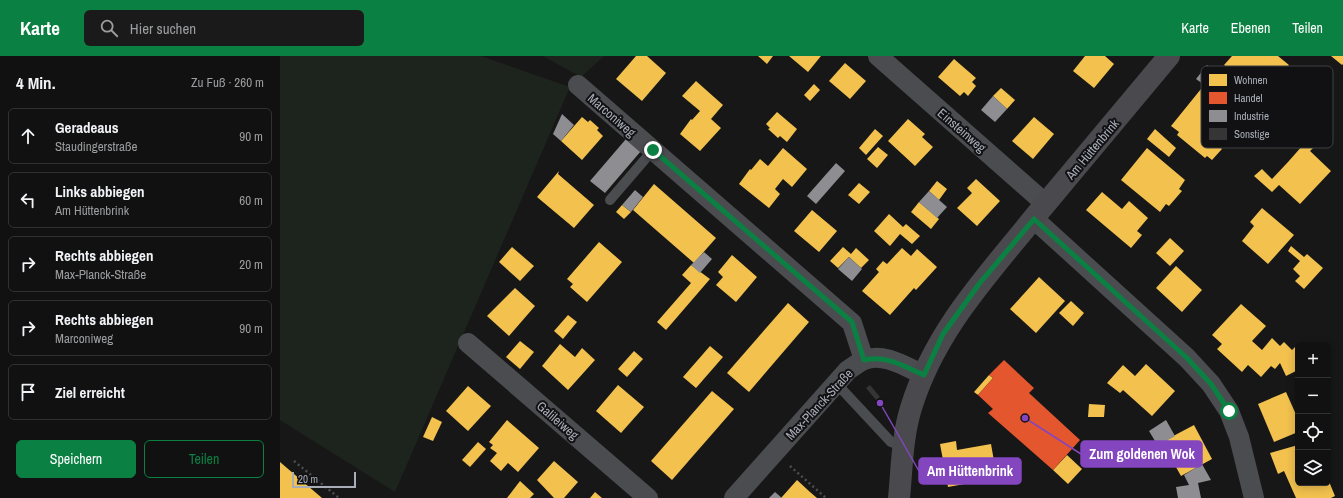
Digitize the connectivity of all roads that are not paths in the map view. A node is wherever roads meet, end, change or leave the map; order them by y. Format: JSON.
{"nodes":[{"id":1,"x":878,"y":56,"type":"edge"},
{"id":2,"x":1169,"y":56,"type":"edge"},
{"id":3,"x":578,"y":85,"type":"dead end"},
{"id":4,"x":653,"y":150,"type":"junction"},
{"id":5,"x":610,"y":200,"type":"dead end"},
{"id":6,"x":1040,"y":211,"type":"junction"},
{"id":7,"x":468,"y":343,"type":"dead end"},
{"id":8,"x":864,"y":360,"type":"junction"},
{"id":9,"x":924,"y":375,"type":"junction"},
{"id":10,"x":836,"y":383,"type":"junction"},
{"id":11,"x":903,"y":447,"type":"junction"},
{"id":12,"x":648,"y":498,"type":"edge"},
{"id":13,"x":734,"y":498,"type":"edge"},
{"id":14,"x":900,"y":498,"type":"edge"},
{"id":15,"x":1254,"y":498,"type":"edge"}],
"edges":[{"from":1,"to":6,"type":"street","name":"Einsteinweg"},
{"from":2,"to":6,"type":"street","name":"Am Hüttenbrink"},
{"from":3,"to":4,"type":"street","name":"Marconiweg"},
{"from":4,"to":5,"type":"lane"},
{"from":4,"to":8,"type":"street","name":"Marconiweg"},
{"from":6,"to":9,"type":"street","name":"Am Hüttenbrink"},
{"from":6,"to":15,"type":"street","name":"Einsteinweg"},
{"from":7,"to":12,"type":"street","name":"Galileiweg"},
{"from":8,"to":9,"type":"street","name":"Max-Planck-Straße"},
{"from":8,"to":10,"type":"street","name":"Max-Planck-Straße"},
{"from":9,"to":11,"type":"street","name":"Am Hüttenbrink"},
{"from":10,"to":11,"type":"lane"},
{"from":10,"to":13,"type":"street","name":"Max-Planck-Straße"},
{"from":11,"to":14,"type":"street","name":"Am Hüttenbrink"}]}
